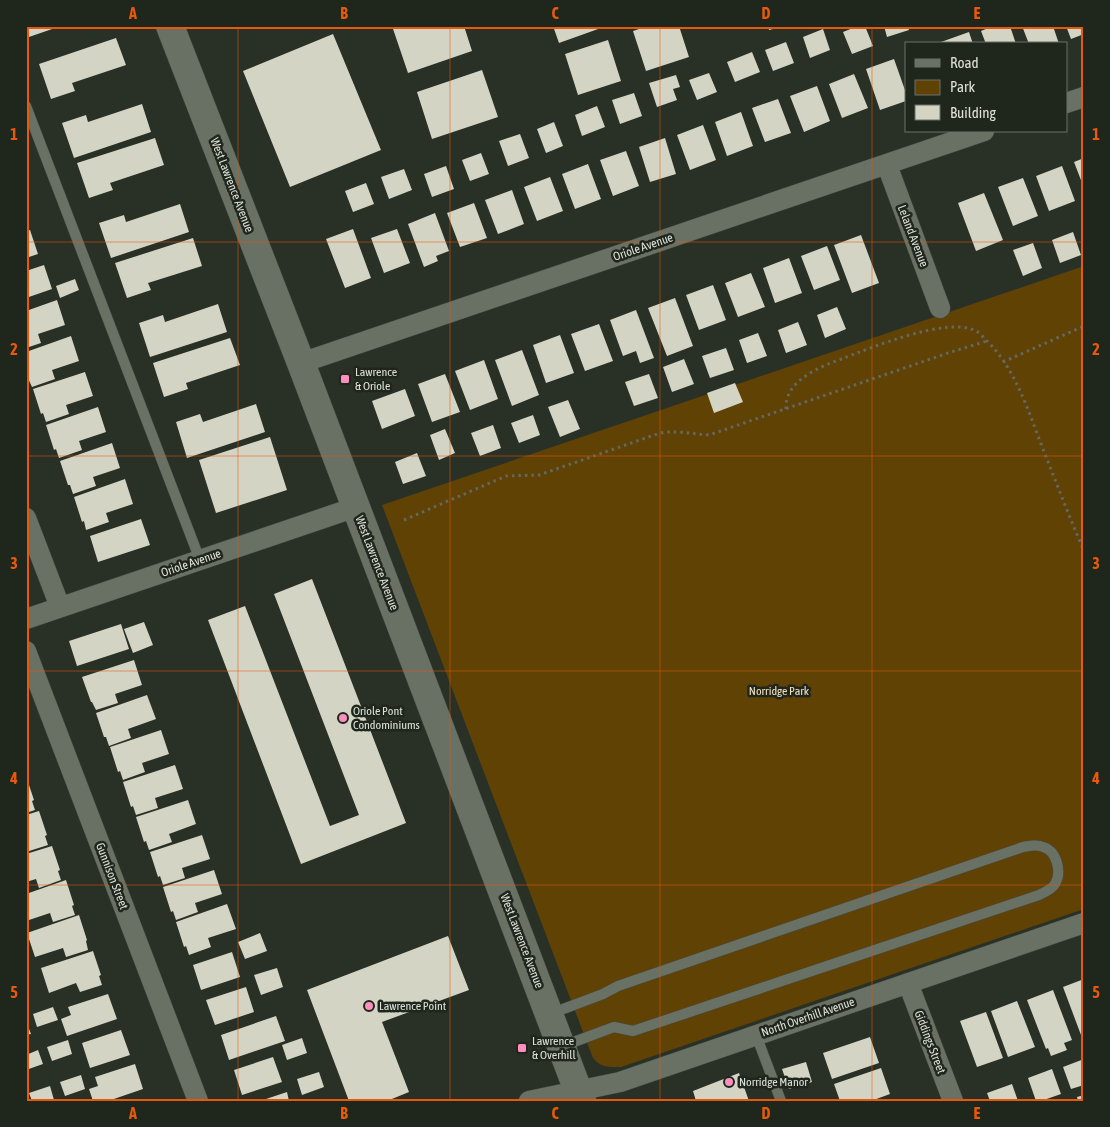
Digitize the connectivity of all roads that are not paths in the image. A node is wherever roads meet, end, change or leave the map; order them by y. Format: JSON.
{"nodes":[{"id":1,"x":170,"y":26,"type":"edge"},
{"id":2,"x":1084,"y":97,"type":"edge"},
{"id":3,"x":1068,"y":102,"type":"edge"},
{"id":4,"x":26,"y":106,"type":"edge"},
{"id":5,"x":981,"y":132,"type":"edge"},
{"id":6,"x":886,"y":165,"type":"junction"},
{"id":7,"x":940,"y":308,"type":"dead end"},
{"id":8,"x":301,"y":363,"type":"junction"},
{"id":9,"x":356,"y":508,"type":"junction"},
{"id":10,"x":26,"y":518,"type":"edge"},
{"id":11,"x":200,"y":560,"type":"junction"},
{"id":12,"x":60,"y":607,"type":"junction"},
{"id":13,"x":26,"y":618,"type":"edge"},
{"id":14,"x":26,"y":651,"type":"edge"},
{"id":15,"x":1084,"y":923,"type":"edge"},
{"id":16,"x":908,"y":983,"type":"junction"},
{"id":17,"x":549,"y":1014,"type":"junction"},
{"id":18,"x":756,"y":1035,"type":"junction"},
{"id":19,"x":562,"y":1046,"type":"junction"},
{"id":20,"x":580,"y":1096,"type":"edge"},
{"id":21,"x":198,"y":1101,"type":"edge"},
{"id":22,"x":529,"y":1101,"type":"edge"},
{"id":23,"x":781,"y":1101,"type":"edge"},
{"id":24,"x":953,"y":1101,"type":"edge"}],
"edges":[{"from":1,"to":8,"type":"main road","name":"West Lawrence Avenue"},
{"from":2,"to":3,"type":"street"},
{"from":4,"to":11,"type":"lane"},
{"from":5,"to":6,"type":"street","name":"Oriole Avenue"},
{"from":6,"to":7,"type":"street","name":"Leland Avenue"},
{"from":6,"to":8,"type":"street","name":"Oriole Avenue"},
{"from":8,"to":9,"type":"main road","name":"West Lawrence Avenue"},
{"from":9,"to":11,"type":"street","name":"Oriole Avenue"},
{"from":9,"to":17,"type":"main road","name":"West Lawrence Avenue"},
{"from":10,"to":12,"type":"street"},
{"from":11,"to":12,"type":"street","name":"Oriole Avenue"},
{"from":12,"to":13,"type":"street","name":"Oriole Avenue"},
{"from":14,"to":21,"type":"street","name":"Gunnison Street"},
{"from":15,"to":16,"type":"street","name":"North Overhill Avenue"},
{"from":16,"to":18,"type":"street","name":"North Overhill Avenue"},
{"from":16,"to":24,"type":"street","name":"Giddings Street"},
{"from":17,"to":19,"type":"main road","name":"West Lawrence Avenue"},
{"from":17,"to":19,"type":"lane"},
{"from":18,"to":20,"type":"street","name":"North Overhill Avenue"},
{"from":18,"to":23,"type":"lane"},
{"from":19,"to":20,"type":"main road","name":"West Lawrence Avenue"},
{"from":20,"to":22,"type":"street","name":"North Overhill Avenue"}]}
